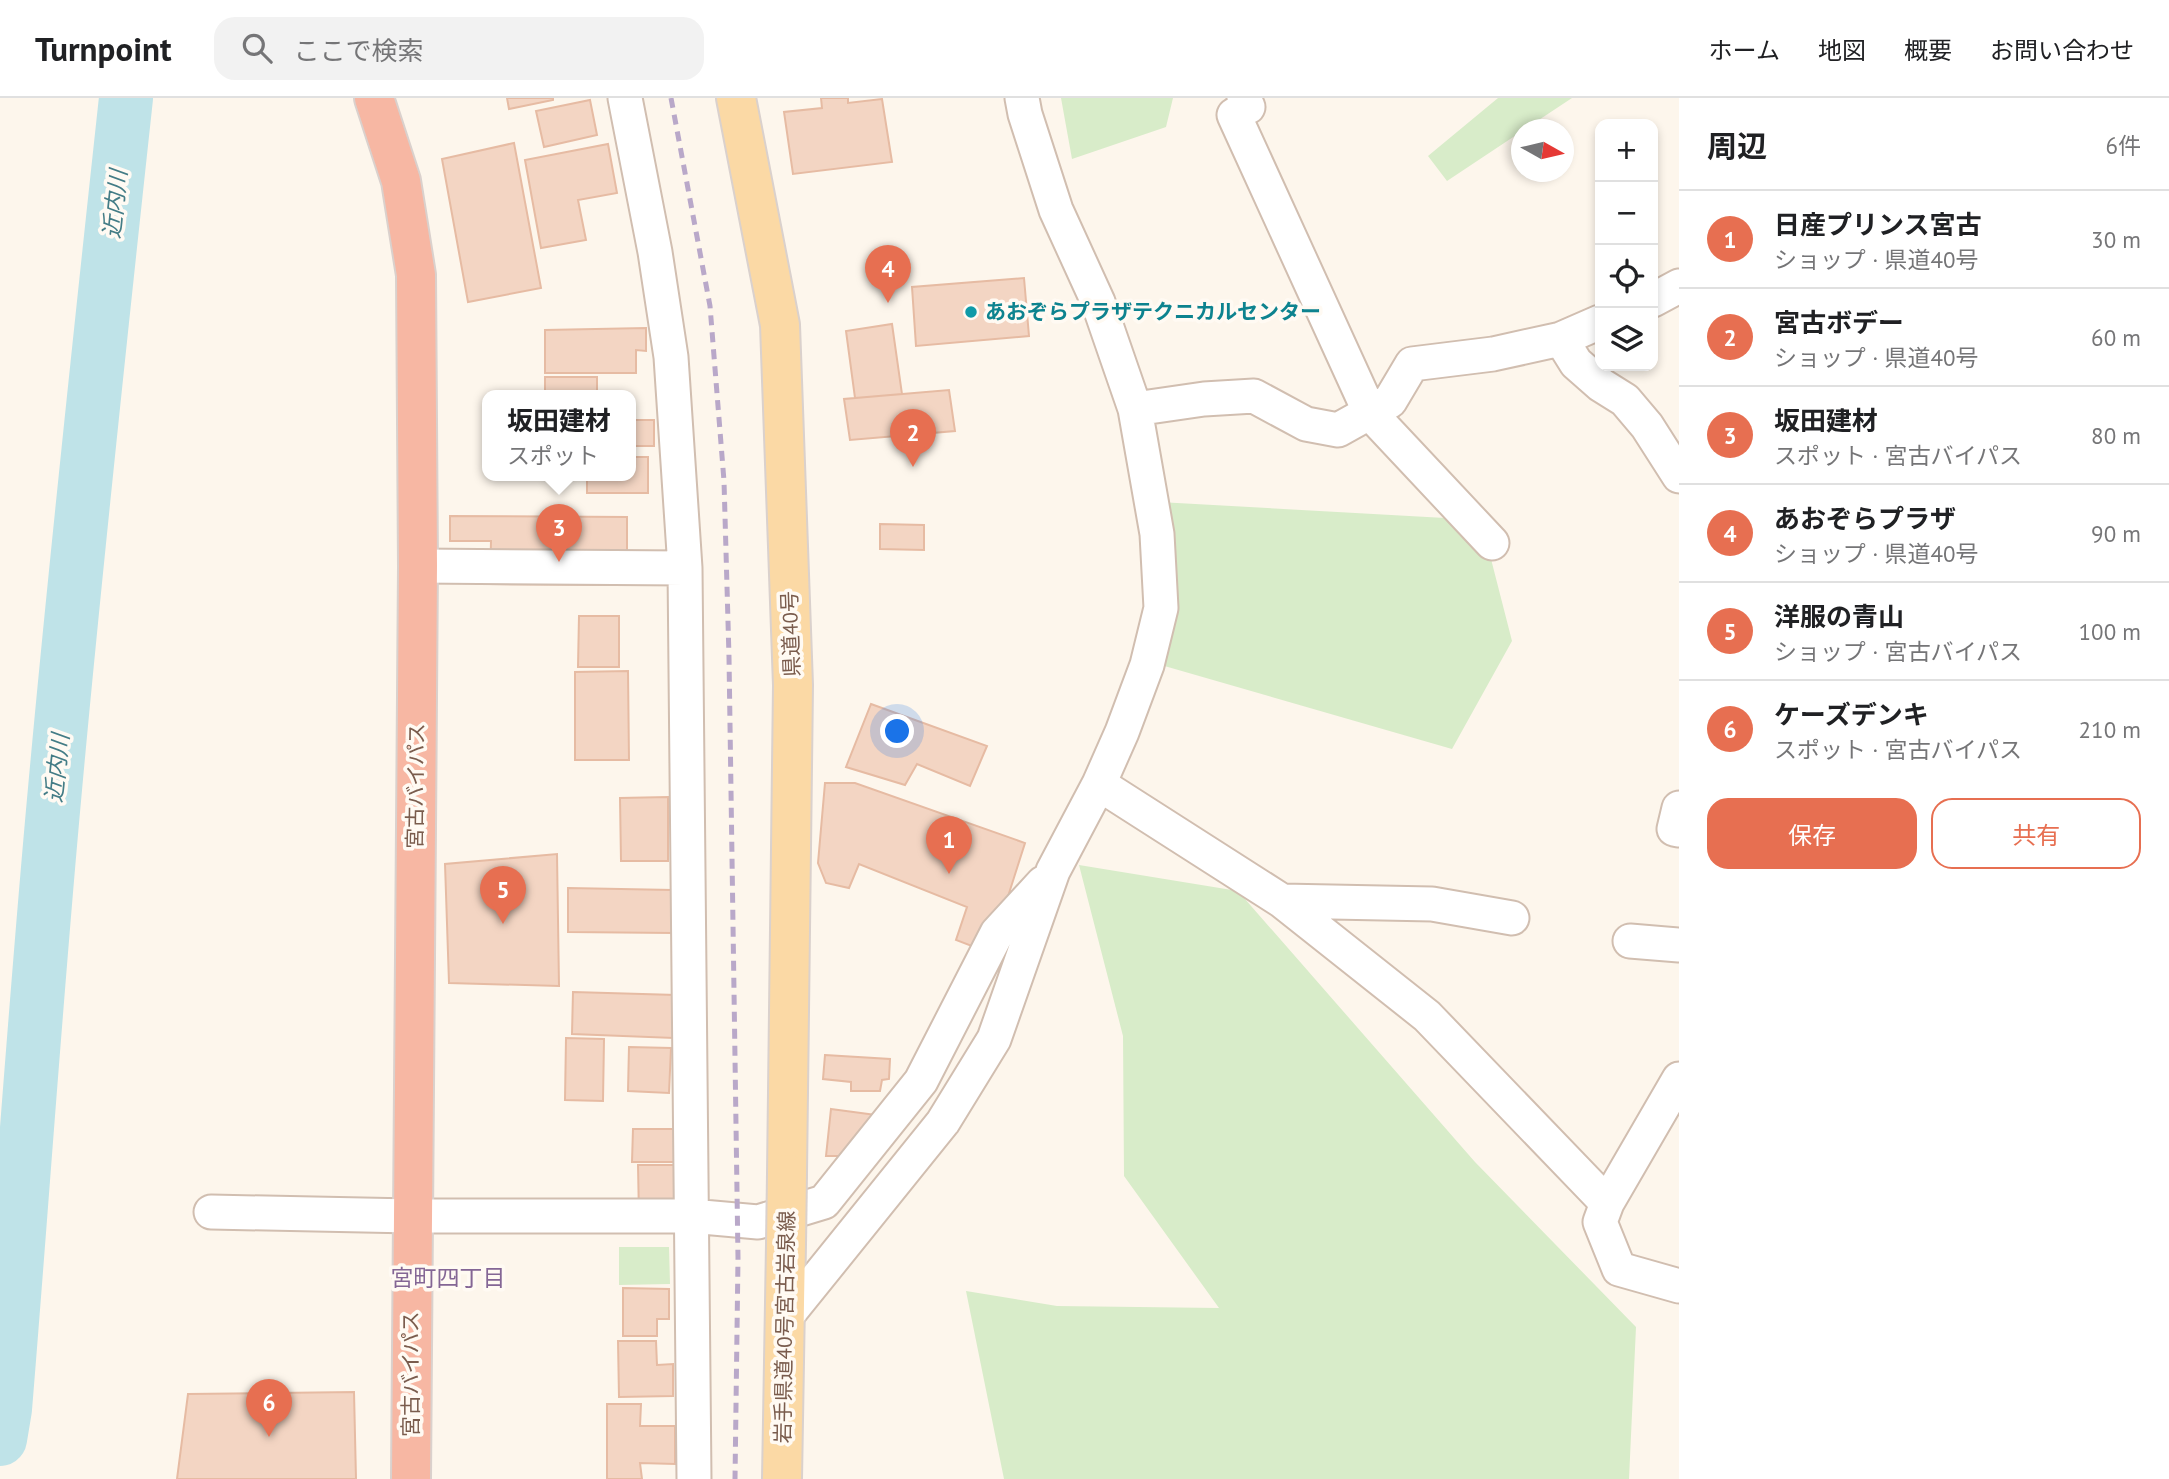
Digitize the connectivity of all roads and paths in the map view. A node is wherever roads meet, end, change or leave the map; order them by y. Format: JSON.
{"nodes":[{"id":1,"x":374,"y":98,"type":"edge"},
{"id":2,"x":625,"y":98,"type":"edge"},
{"id":3,"x":736,"y":98,"type":"edge"},
{"id":4,"x":1022,"y":98,"type":"edge"},
{"id":5,"x":1244,"y":98,"type":"edge"},
{"id":6,"x":1679,"y":286,"type":"edge"},
{"id":7,"x":1658,"y":297,"type":"edge"},
{"id":8,"x":1595,"y":324,"type":"edge"},
{"id":9,"x":1561,"y":338,"type":"junction"},
{"id":10,"x":1135,"y":409,"type":"junction"},
{"id":11,"x":1370,"y":413,"type":"junction"},
{"id":12,"x":1679,"y":477,"type":"edge"},
{"id":13,"x":1493,"y":543,"type":"dead end"},
{"id":14,"x":418,"y":566,"type":"junction"},
{"id":15,"x":685,"y":569,"type":"junction"},
{"id":16,"x":1099,"y":784,"type":"junction"},
{"id":17,"x":1679,"y":808,"type":"edge"},
{"id":18,"x":1679,"y":830,"type":"edge"},
{"id":19,"x":1053,"y":871,"type":"junction"},
{"id":20,"x":1282,"y":901,"type":"junction"},
{"id":21,"x":1512,"y":918,"type":"dead end"},
{"id":22,"x":1630,"y":941,"type":"dead end"},
{"id":23,"x":1679,"y":945,"type":"edge"},
{"id":24,"x":1679,"y":1079,"type":"edge"},
{"id":25,"x":787,"y":1174,"type":"joint"},
{"id":26,"x":1607,"y":1203,"type":"junction"},
{"id":27,"x":211,"y":1212,"type":"dead end"},
{"id":28,"x":412,"y":1216,"type":"junction"},
{"id":29,"x":691,"y":1216,"type":"junction"},
{"id":30,"x":1679,"y":1286,"type":"edge"},
{"id":31,"x":785,"y":1318,"type":"junction"},
{"id":32,"x":411,"y":1479,"type":"edge"},
{"id":33,"x":694,"y":1479,"type":"edge"},
{"id":34,"x":782,"y":1479,"type":"edge"}],
"edges":[{"from":1,"to":14,"type":"highway","name":"宮古バイパス"},
{"from":2,"to":15,"type":"street"},
{"from":3,"to":25,"type":"main road","name":"県道40号"},
{"from":4,"to":10,"type":"street"},
{"from":5,"to":11,"type":"street"},
{"from":6,"to":7,"type":"street"},
{"from":8,"to":9,"type":"street"},
{"from":9,"to":11,"type":"street"},
{"from":9,"to":12,"type":"street"},
{"from":10,"to":11,"type":"street"},
{"from":10,"to":16,"type":"street"},
{"from":11,"to":13,"type":"street"},
{"from":14,"to":15,"type":"street"},
{"from":14,"to":28,"type":"highway","name":"宮古バイパス"},
{"from":15,"to":29,"type":"street"},
{"from":16,"to":19,"type":"street"},
{"from":16,"to":20,"type":"street"},
{"from":17,"to":18,"type":"street"},
{"from":19,"to":29,"type":"street"},
{"from":19,"to":31,"type":"street"},
{"from":20,"to":21,"type":"street"},
{"from":20,"to":26,"type":"street"},
{"from":22,"to":23,"type":"street"},
{"from":24,"to":26,"type":"street"},
{"from":25,"to":31,"type":"main road","name":"岩手県道40号宮古岩泉線","bridge":true},
{"from":26,"to":30,"type":"street"},
{"from":27,"to":28,"type":"street"},
{"from":28,"to":29,"type":"street"},
{"from":28,"to":32,"type":"highway","name":"宮古バイパス"},
{"from":29,"to":33,"type":"street"},
{"from":31,"to":34,"type":"main road","name":"岩手県道40号宮古岩泉線"}]}
